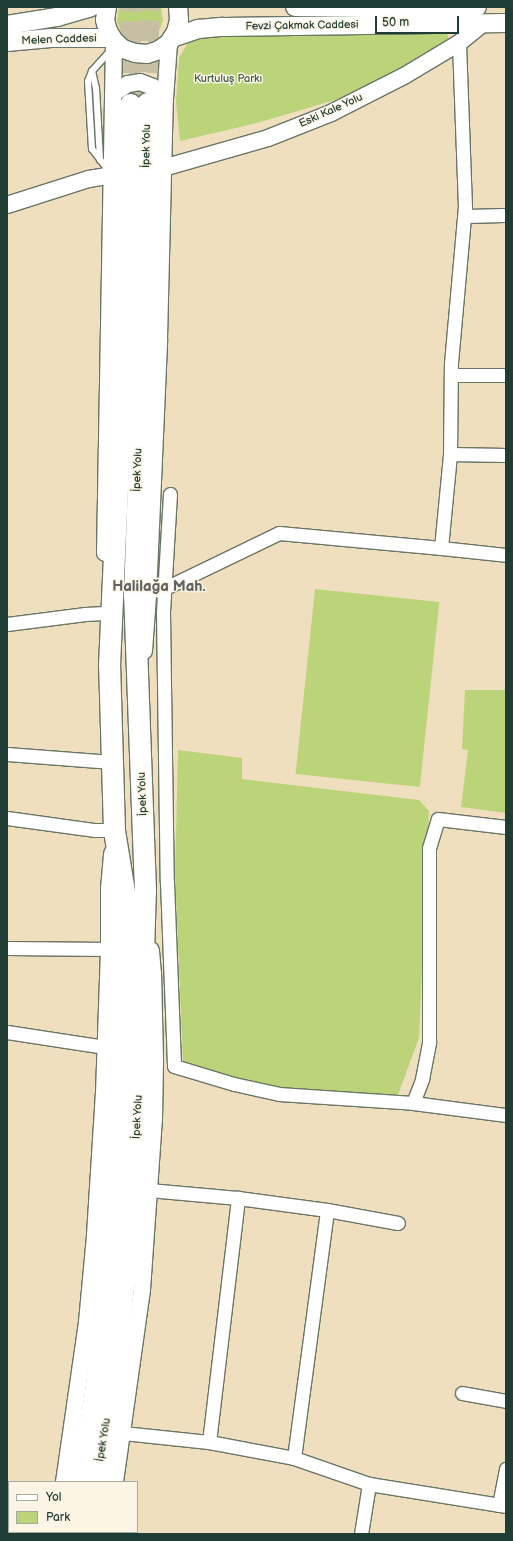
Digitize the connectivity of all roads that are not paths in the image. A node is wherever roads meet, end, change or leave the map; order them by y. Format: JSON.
{"nodes":[{"id":1,"x":91,"y":7,"type":"edge"},
{"id":2,"x":107,"y":7,"type":"edge"},
{"id":3,"x":178,"y":7,"type":"edge"},
{"id":4,"x":295,"y":7,"type":"edge"},
{"id":5,"x":303,"y":7,"type":"edge"},
{"id":6,"x":477,"y":7,"type":"edge"},
{"id":7,"x":484,"y":23,"type":"junction"},
{"id":8,"x":506,"y":23,"type":"edge"},
{"id":9,"x":7,"y":25,"type":"edge"},
{"id":10,"x":171,"y":40,"type":"junction"},
{"id":11,"x":7,"y":42,"type":"edge"},
{"id":12,"x":113,"y":42,"type":"junction"},
{"id":13,"x":459,"y":43,"type":"junction"},
{"id":14,"x":139,"y":100,"type":"junction"},
{"id":15,"x":163,"y":168,"type":"junction"},
{"id":16,"x":112,"y":175,"type":"junction"},
{"id":17,"x":7,"y":205,"type":"edge"},
{"id":18,"x":506,"y":215,"type":"edge"},
{"id":19,"x":464,"y":216,"type":"junction"},
{"id":20,"x":451,"y":375,"type":"junction"},
{"id":21,"x":506,"y":375,"type":"edge"},
{"id":22,"x":450,"y":454,"type":"junction"},
{"id":23,"x":506,"y":454,"type":"edge"},
{"id":24,"x":170,"y":494,"type":"dead end"},
{"id":25,"x":441,"y":548,"type":"junction"},
{"id":26,"x":506,"y":555,"type":"edge"},
{"id":27,"x":165,"y":588,"type":"junction"},
{"id":28,"x":148,"y":596,"type":"junction"},
{"id":29,"x":105,"y":613,"type":"junction"},
{"id":30,"x":7,"y":624,"type":"edge"},
{"id":31,"x":110,"y":666,"type":"junction"},
{"id":32,"x":140,"y":714,"type":"junction"},
{"id":33,"x":7,"y":754,"type":"edge"},
{"id":34,"x":112,"y":762,"type":"junction"},
{"id":35,"x":7,"y":818,"type":"edge"},
{"id":36,"x":506,"y":827,"type":"edge"},
{"id":37,"x":114,"y":830,"type":"junction"},
{"id":38,"x":146,"y":891,"type":"junction"},
{"id":39,"x":7,"y":948,"type":"edge"},
{"id":40,"x":109,"y":949,"type":"junction"},
{"id":41,"x":7,"y":1032,"type":"edge"},
{"id":42,"x":105,"y":1047,"type":"junction"},
{"id":43,"x":413,"y":1103,"type":"junction"},
{"id":44,"x":506,"y":1115,"type":"edge"},
{"id":45,"x":149,"y":1190,"type":"junction"},
{"id":46,"x":238,"y":1198,"type":"junction"},
{"id":47,"x":327,"y":1210,"type":"junction"},
{"id":48,"x":398,"y":1223,"type":"dead end"},
{"id":49,"x":462,"y":1393,"type":"dead end"},
{"id":50,"x":506,"y":1401,"type":"edge"},
{"id":51,"x":123,"y":1433,"type":"junction"},
{"id":52,"x":209,"y":1442,"type":"junction"},
{"id":53,"x":294,"y":1458,"type":"junction"},
{"id":54,"x":506,"y":1469,"type":"edge"},
{"id":55,"x":64,"y":1481,"type":"edge"},
{"id":56,"x":81,"y":1481,"type":"edge"},
{"id":57,"x":97,"y":1481,"type":"edge"},
{"id":58,"x":115,"y":1481,"type":"edge"},
{"id":59,"x":369,"y":1484,"type":"junction"},
{"id":60,"x":503,"y":1506,"type":"edge"},
{"id":61,"x":361,"y":1534,"type":"edge"}],
"edges":[{"from":1,"to":9,"type":"main road","name":"Melen Caddesi"},
{"from":2,"to":12,"type":"main road"},
{"from":3,"to":10,"type":"main road"},
{"from":4,"to":5,"type":"main road"},
{"from":5,"to":6,"type":"main road"},
{"from":7,"to":8,"type":"main road","name":"Fevzi Çakmak Caddesi"},
{"from":7,"to":10,"type":"main road","name":"Fevzi Çakmak Caddesi"},
{"from":7,"to":13,"type":"street","name":"Eski Kale Yolu"},
{"from":10,"to":12,"type":"main road","name":"Fevzi Çakmak Caddesi"},
{"from":10,"to":14,"type":"street"},
{"from":11,"to":12,"type":"main road","name":"Melen Caddesi"},
{"from":12,"to":14,"type":"street"},
{"from":12,"to":16,"type":"lane"},
{"from":13,"to":15,"type":"street","name":"Eski Kale Yolu"},
{"from":13,"to":19,"type":"street"},
{"from":14,"to":15,"type":"street"},
{"from":14,"to":16,"type":"street"},
{"from":14,"to":31,"type":"highway","name":"İpek Yolu"},
{"from":14,"to":32,"type":"highway","name":"İpek Yolu"},
{"from":15,"to":28,"type":"street"},
{"from":16,"to":17,"type":"street"},
{"from":16,"to":29,"type":"street"},
{"from":18,"to":19,"type":"street"},
{"from":19,"to":20,"type":"street"},
{"from":20,"to":21,"type":"street"},
{"from":20,"to":22,"type":"street"},
{"from":22,"to":23,"type":"street"},
{"from":22,"to":25,"type":"street"},
{"from":24,"to":27,"type":"street"},
{"from":25,"to":26,"type":"street"},
{"from":25,"to":27,"type":"street"},
{"from":27,"to":28,"type":"street"},
{"from":27,"to":43,"type":"street"},
{"from":28,"to":32,"type":"street"},
{"from":29,"to":30,"type":"street"},
{"from":29,"to":31,"type":"street"},
{"from":31,"to":34,"type":"highway","name":"İpek Yolu"},
{"from":32,"to":38,"type":"highway","name":"İpek Yolu"},
{"from":33,"to":34,"type":"street"},
{"from":34,"to":37,"type":"highway","name":"İpek Yolu"},
{"from":35,"to":37,"type":"street"},
{"from":36,"to":43,"type":"street"},
{"from":37,"to":40,"type":"street"},
{"from":37,"to":56,"type":"highway","name":"İpek Yolu"},
{"from":38,"to":45,"type":"street"},
{"from":38,"to":57,"type":"highway","name":"İpek Yolu"},
{"from":39,"to":40,"type":"street"},
{"from":40,"to":42,"type":"street"},
{"from":41,"to":42,"type":"street"},
{"from":42,"to":55,"type":"street"},
{"from":43,"to":44,"type":"street"},
{"from":45,"to":46,"type":"street"},
{"from":45,"to":51,"type":"street"},
{"from":46,"to":47,"type":"street"},
{"from":46,"to":52,"type":"street"},
{"from":47,"to":48,"type":"street"},
{"from":47,"to":53,"type":"street"},
{"from":49,"to":50,"type":"street"},
{"from":51,"to":52,"type":"street"},
{"from":51,"to":58,"type":"street"},
{"from":52,"to":53,"type":"street"},
{"from":53,"to":59,"type":"street"},
{"from":54,"to":60,"type":"street"},
{"from":59,"to":60,"type":"street"},
{"from":59,"to":61,"type":"street"}]}
